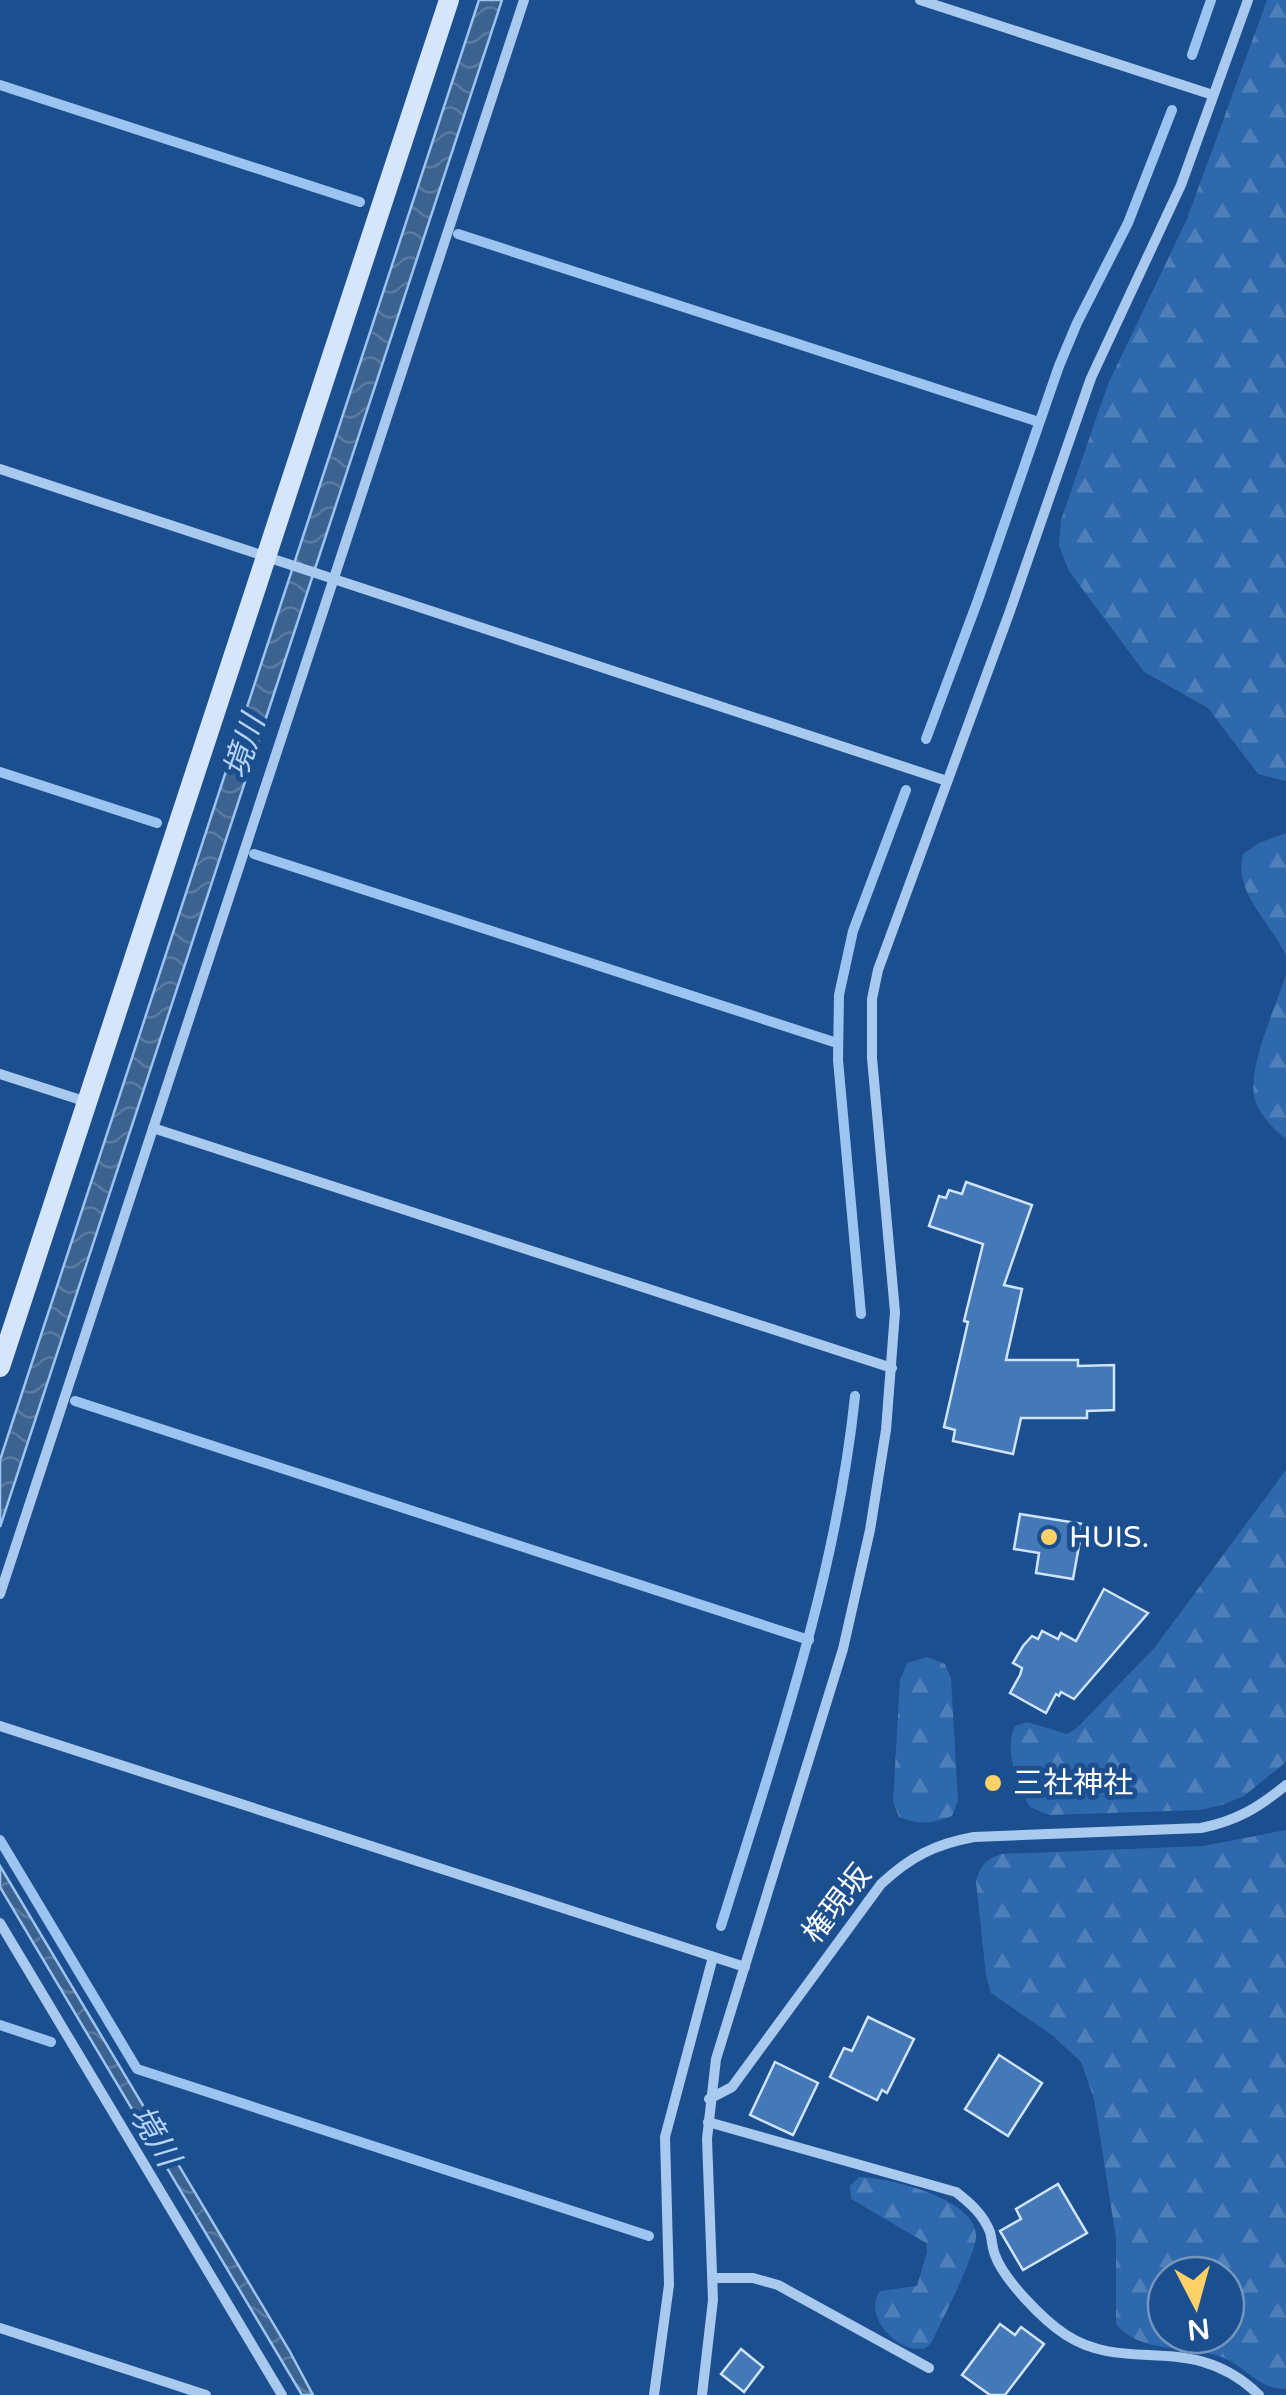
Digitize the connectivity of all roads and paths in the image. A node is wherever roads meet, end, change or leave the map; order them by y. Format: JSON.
{"nodes":[{"id":1,"x":449,"y":0,"type":"edge"},
{"id":2,"x":524,"y":0,"type":"edge"},
{"id":3,"x":920,"y":0,"type":"edge"},
{"id":4,"x":1248,"y":0,"type":"edge"},
{"id":5,"x":1213,"y":95,"type":"junction"},
{"id":6,"x":0,"y":469,"type":"edge"},
{"id":7,"x":276,"y":559,"type":"junction"},
{"id":8,"x":329,"y":576,"type":"junction"},
{"id":9,"x":946,"y":781,"type":"junction"},
{"id":10,"x":0,"y":1074,"type":"edge"},
{"id":11,"x":87,"y":1102,"type":"junction"},
{"id":12,"x":153,"y":1128,"type":"junction"},
{"id":13,"x":0,"y":1367,"type":"edge"},
{"id":14,"x":892,"y":1368,"type":"junction"},
{"id":15,"x":0,"y":1594,"type":"edge"},
{"id":16,"x":0,"y":1726,"type":"edge"},
{"id":17,"x":1286,"y":1785,"type":"edge"},
{"id":18,"x":0,"y":1923,"type":"edge"},
{"id":19,"x":712,"y":1957,"type":"junction"},
{"id":20,"x":744,"y":1967,"type":"junction"},
{"id":21,"x":709,"y":2099,"type":"junction"},
{"id":22,"x":708,"y":2122,"type":"junction"},
{"id":23,"x":714,"y":2278,"type":"junction"},
{"id":24,"x":0,"y":2328,"type":"edge"},
{"id":25,"x":929,"y":2368,"type":"dead end"},
{"id":26,"x":206,"y":2395,"type":"edge"},
{"id":27,"x":282,"y":2395,"type":"edge"},
{"id":28,"x":654,"y":2395,"type":"edge"},
{"id":29,"x":702,"y":2395,"type":"edge"},
{"id":30,"x":1259,"y":2395,"type":"edge"}],
"edges":[{"from":1,"to":7,"type":"street"},
{"from":2,"to":8,"type":"street"},
{"from":3,"to":5,"type":"street"},
{"from":4,"to":5,"type":"street"},
{"from":5,"to":9,"type":"street"},
{"from":6,"to":7,"type":"street"},
{"from":7,"to":8,"type":"street"},
{"from":7,"to":11,"type":"street"},
{"from":8,"to":9,"type":"street"},
{"from":8,"to":12,"type":"street"},
{"from":9,"to":14,"type":"street"},
{"from":10,"to":11,"type":"street"},
{"from":11,"to":13,"type":"street"},
{"from":12,"to":14,"type":"street"},
{"from":12,"to":15,"type":"street"},
{"from":14,"to":20,"type":"street"},
{"from":16,"to":19,"type":"street"},
{"from":17,"to":21,"type":"street","name":"権現坂"},
{"from":18,"to":27,"type":"street"},
{"from":19,"to":20,"type":"street"},
{"from":19,"to":28,"type":"street"},
{"from":20,"to":21,"type":"street"},
{"from":21,"to":22,"type":"street"},
{"from":22,"to":23,"type":"street"},
{"from":22,"to":30,"type":"street"},
{"from":23,"to":25,"type":"street"},
{"from":23,"to":29,"type":"street"},
{"from":24,"to":26,"type":"street"}]}
